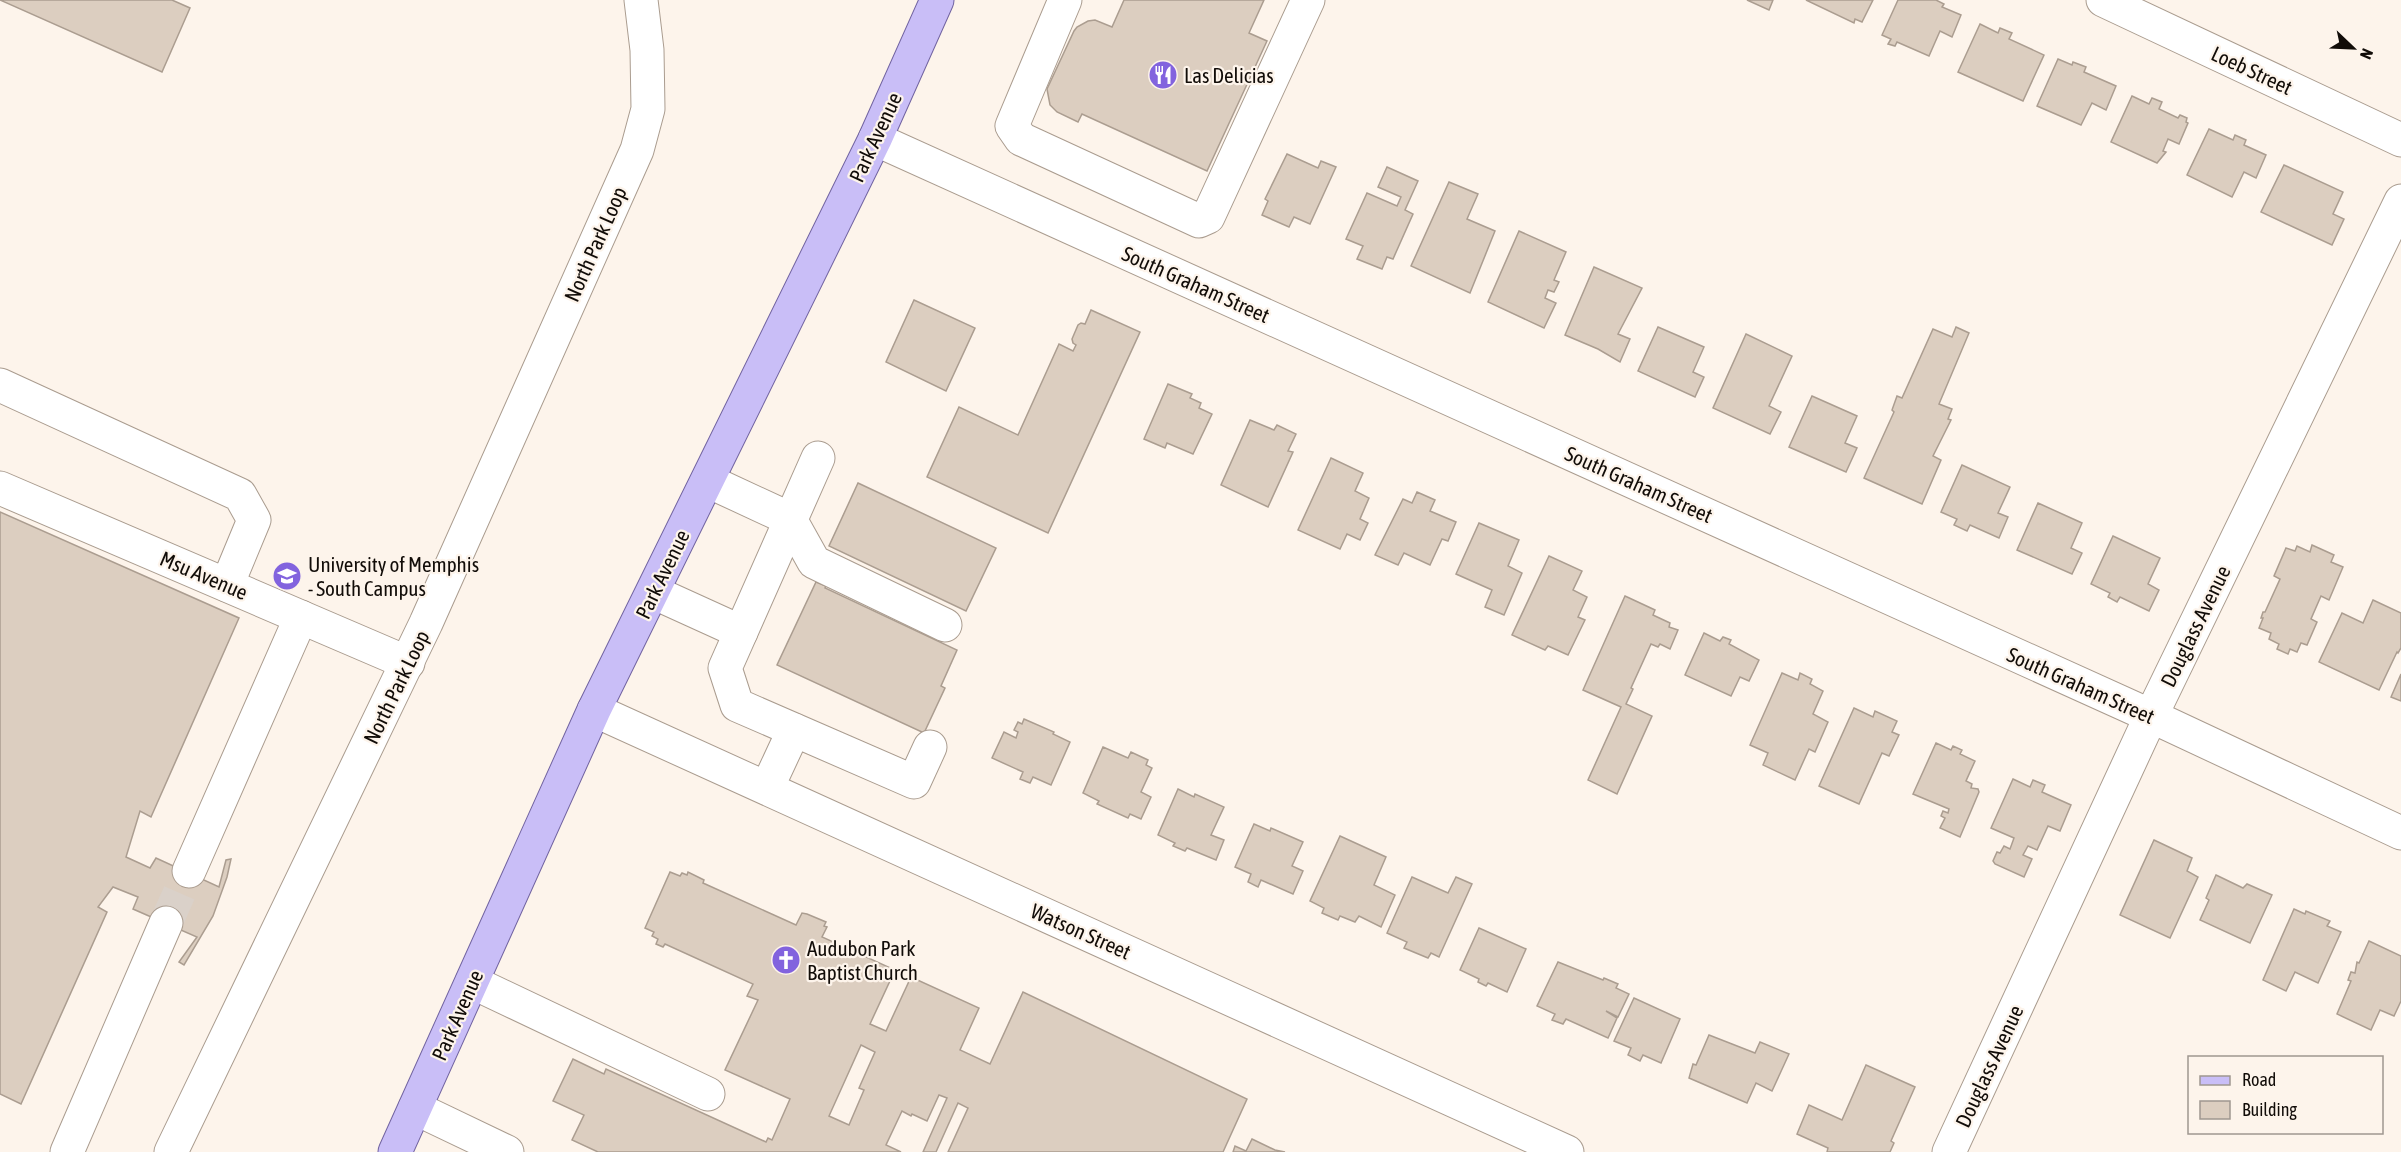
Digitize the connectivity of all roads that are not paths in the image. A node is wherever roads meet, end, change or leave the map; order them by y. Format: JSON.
{"nodes":[{"id":1,"x":641,"y":0,"type":"edge"},
{"id":2,"x":937,"y":0,"type":"edge"},
{"id":3,"x":1065,"y":0,"type":"edge"},
{"id":4,"x":1308,"y":0,"type":"edge"},
{"id":5,"x":2103,"y":0,"type":"edge"},
{"id":6,"x":875,"y":139,"type":"junction"},
{"id":7,"x":2401,"y":140,"type":"edge"},
{"id":8,"x":2401,"y":201,"type":"edge"},
{"id":9,"x":0,"y":385,"type":"edge"},
{"id":10,"x":818,"y":458,"type":"dead end"},
{"id":11,"x":708,"y":481,"type":"junction"},
{"id":12,"x":0,"y":488,"type":"edge"},
{"id":13,"x":790,"y":519,"type":"junction"},
{"id":14,"x":227,"y":585,"type":"junction"},
{"id":15,"x":653,"y":592,"type":"junction"},
{"id":16,"x":301,"y":617,"type":"junction"},
{"id":17,"x":945,"y":626,"type":"dead end"},
{"id":18,"x":741,"y":632,"type":"junction"},
{"id":19,"x":408,"y":663,"type":"junction"},
{"id":20,"x":594,"y":710,"type":"junction"},
{"id":21,"x":2151,"y":716,"type":"junction"},
{"id":22,"x":794,"y":730,"type":"junction"},
{"id":23,"x":930,"y":747,"type":"dead end"},
{"id":24,"x":766,"y":788,"type":"junction"},
{"id":25,"x":2401,"y":833,"type":"edge"},
{"id":26,"x":189,"y":872,"type":"tunnel mouth"},
{"id":27,"x":166,"y":923,"type":"tunnel mouth"},
{"id":28,"x":472,"y":982,"type":"junction"},
{"id":29,"x":708,"y":1094,"type":"dead end"},
{"id":30,"x":415,"y":1108,"type":"junction"},
{"id":31,"x":67,"y":1152,"type":"edge"},
{"id":32,"x":171,"y":1152,"type":"edge"},
{"id":33,"x":396,"y":1152,"type":"edge"},
{"id":34,"x":507,"y":1152,"type":"edge"},
{"id":35,"x":1567,"y":1152,"type":"edge"},
{"id":36,"x":1949,"y":1152,"type":"edge"}],
"edges":[{"from":1,"to":19,"type":"street","name":"North Park Loop"},
{"from":2,"to":6,"type":"main road","name":"Park Avenue"},
{"from":3,"to":4,"type":"street"},
{"from":5,"to":7,"type":"street","name":"Loeb Street"},
{"from":6,"to":11,"type":"main road","name":"Park Avenue"},
{"from":6,"to":21,"type":"street","name":"South Graham Street"},
{"from":8,"to":21,"type":"street","name":"Douglass Avenue"},
{"from":9,"to":14,"type":"street"},
{"from":10,"to":13,"type":"street"},
{"from":11,"to":13,"type":"street"},
{"from":11,"to":15,"type":"main road","name":"Park Avenue"},
{"from":12,"to":14,"type":"street","name":"Msu Avenue"},
{"from":13,"to":17,"type":"street"},
{"from":13,"to":18,"type":"street"},
{"from":14,"to":16,"type":"street","name":"Msu Avenue"},
{"from":15,"to":18,"type":"street"},
{"from":15,"to":20,"type":"main road","name":"Park Avenue"},
{"from":16,"to":19,"type":"street","name":"Msu Avenue"},
{"from":16,"to":26,"type":"street"},
{"from":18,"to":22,"type":"street"},
{"from":19,"to":32,"type":"street","name":"North Park Loop"},
{"from":20,"to":24,"type":"street","name":"Watson Street"},
{"from":20,"to":28,"type":"main road","name":"Park Avenue"},
{"from":21,"to":25,"type":"street","name":"South Graham Street"},
{"from":21,"to":36,"type":"street","name":"Douglass Avenue"},
{"from":22,"to":23,"type":"street"},
{"from":22,"to":24,"type":"street"},
{"from":24,"to":35,"type":"street","name":"Watson Street"},
{"from":27,"to":31,"type":"street"},
{"from":28,"to":29,"type":"street"},
{"from":28,"to":30,"type":"main road","name":"Park Avenue"},
{"from":30,"to":33,"type":"main road","name":"Park Avenue"},
{"from":30,"to":34,"type":"street"}]}
